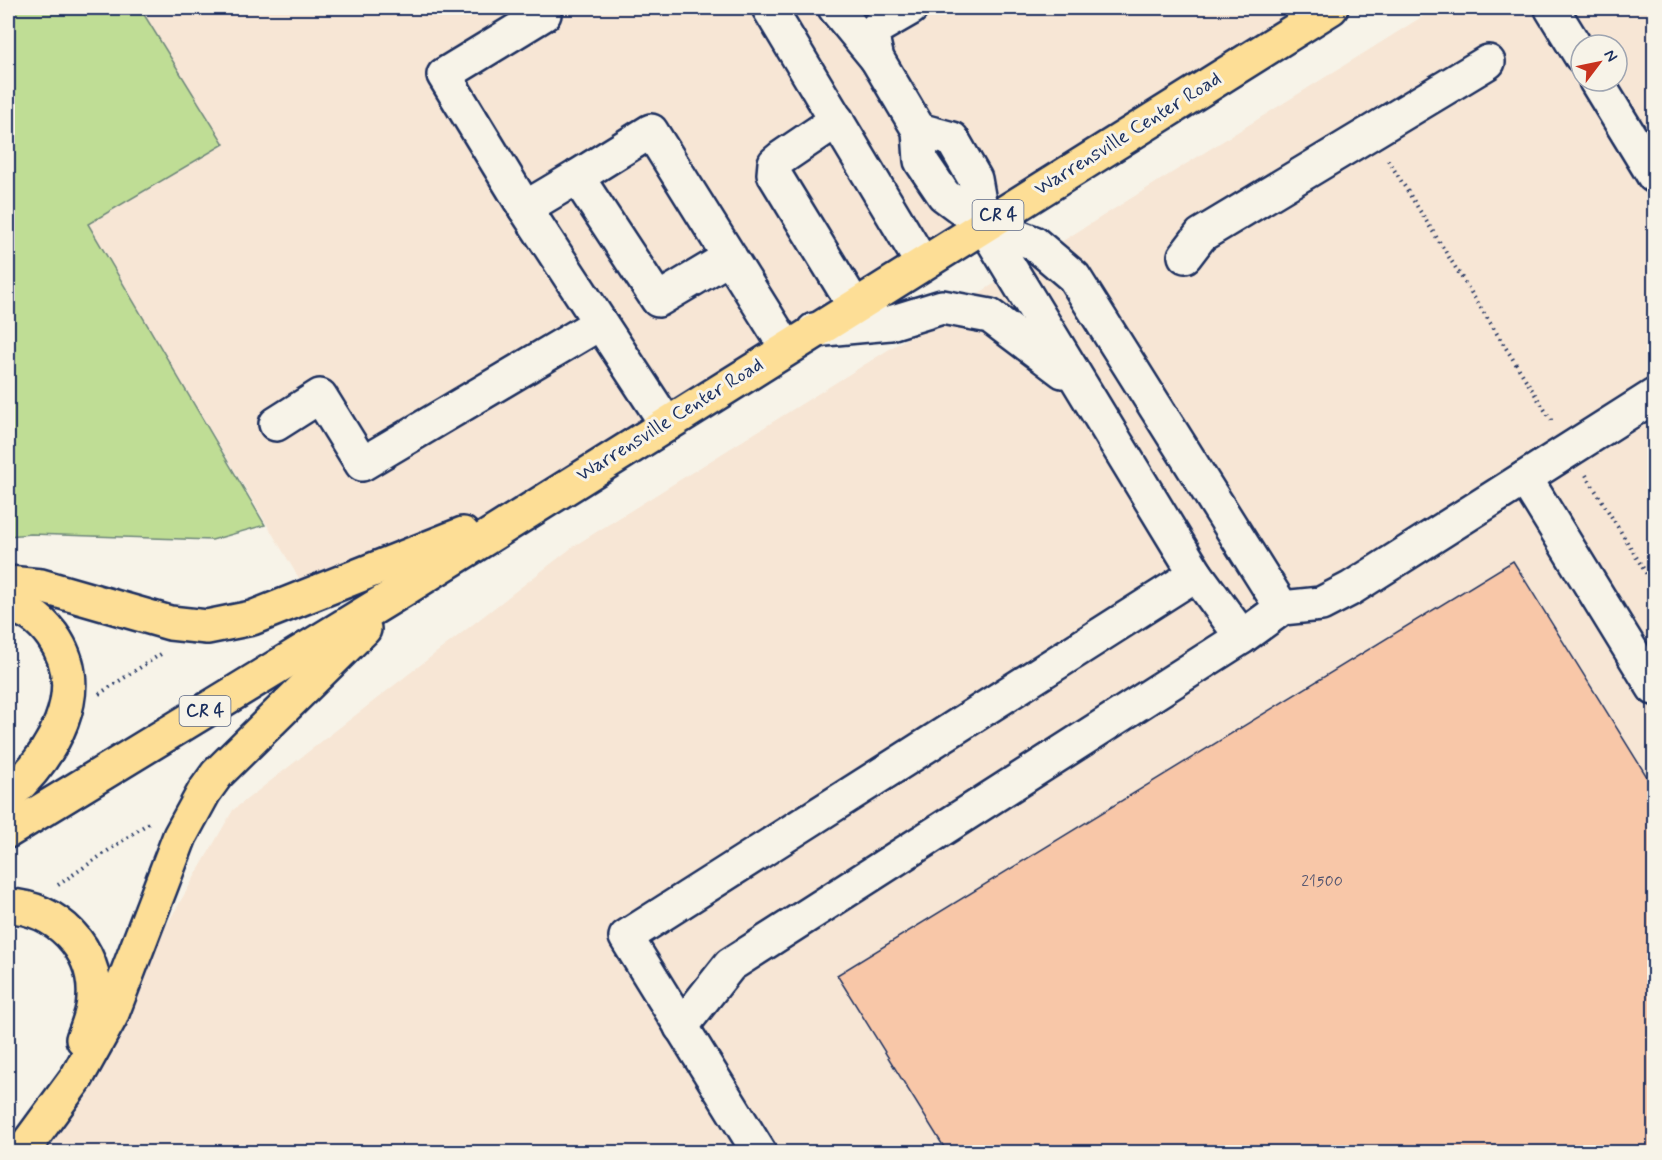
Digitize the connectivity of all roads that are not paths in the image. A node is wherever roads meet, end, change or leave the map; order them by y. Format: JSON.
{"nodes":[{"id":1,"x":769,"y":8,"type":"edge"},
{"id":2,"x":835,"y":8,"type":"edge"},
{"id":3,"x":911,"y":8,"type":"edge"},
{"id":4,"x":1331,"y":8,"type":"edge"},
{"id":5,"x":1551,"y":8,"type":"edge"},
{"id":6,"x":544,"y":14,"type":"dead end"},
{"id":7,"x":1569,"y":37,"type":"edge"},
{"id":8,"x":877,"y":59,"type":"junction"},
{"id":9,"x":1488,"y":62,"type":"dead end"},
{"id":10,"x":1603,"y":93,"type":"edge"},
{"id":11,"x":837,"y":120,"type":"junction"},
{"id":12,"x":1654,"y":176,"type":"edge"},
{"id":13,"x":577,"y":177,"type":"junction"},
{"id":14,"x":525,"y":208,"type":"junction"},
{"id":15,"x":983,"y":224,"type":"junction"},
{"id":16,"x":1185,"y":256,"type":"dead end"},
{"id":17,"x":730,"y":257,"type":"junction"},
{"id":18,"x":922,"y":263,"type":"junction"},
{"id":19,"x":854,"y":305,"type":"junction"},
{"id":20,"x":600,"y":323,"type":"junction"},
{"id":21,"x":814,"y":330,"type":"junction"},
{"id":22,"x":786,"y":347,"type":"junction"},
{"id":23,"x":1080,"y":385,"type":"junction"},
{"id":24,"x":1654,"y":396,"type":"edge"},
{"id":25,"x":666,"y":423,"type":"junction"},
{"id":26,"x":276,"y":424,"type":"dead end"},
{"id":27,"x":1525,"y":478,"type":"junction"},
{"id":28,"x":531,"y":507,"type":"junction"},
{"id":29,"x":1196,"y":574,"type":"junction"},
{"id":30,"x":8,"y":583,"type":"edge"},
{"id":31,"x":403,"y":590,"type":"junction"},
{"id":32,"x":8,"y":606,"type":"edge"},
{"id":33,"x":1282,"y":608,"type":"junction"},
{"id":34,"x":1242,"y":637,"type":"junction"},
{"id":35,"x":1654,"y":688,"type":"edge"},
{"id":36,"x":8,"y":796,"type":"edge"},
{"id":37,"x":8,"y":831,"type":"edge"},
{"id":38,"x":8,"y":906,"type":"edge"},
{"id":39,"x":681,"y":1027,"type":"junction"},
{"id":40,"x":28,"y":1143,"type":"edge"},
{"id":41,"x":759,"y":1152,"type":"edge"}],
"edges":[{"from":1,"to":11,"type":"lane"},
{"from":2,"to":8,"type":"lane"},
{"from":3,"to":8,"type":"lane"},
{"from":4,"to":15,"type":"main road","name":"Warrensville Center Road","number":"CR 4"},
{"from":5,"to":7,"type":"lane"},
{"from":6,"to":14,"type":"lane"},
{"from":8,"to":15,"type":"lane"},
{"from":9,"to":16,"type":"lane"},
{"from":10,"to":12,"type":"lane"},
{"from":11,"to":18,"type":"lane"},
{"from":11,"to":19,"type":"lane"},
{"from":13,"to":14,"type":"lane"},
{"from":13,"to":17,"type":"lane"},
{"from":13,"to":17,"type":"lane"},
{"from":14,"to":20,"type":"lane"},
{"from":15,"to":18,"type":"main road","name":"Warrensville Center Road","number":"CR 4"},
{"from":15,"to":23,"type":"lane"},
{"from":15,"to":33,"type":"lane"},
{"from":17,"to":22,"type":"lane"},
{"from":18,"to":19,"type":"main road","name":"Warrensville Center Road","number":"CR 4"},
{"from":19,"to":21,"type":"main road","name":"Warrensville Center Road","number":"CR 4"},
{"from":20,"to":25,"type":"lane"},
{"from":20,"to":26,"type":"lane"},
{"from":21,"to":22,"type":"main road","name":"Warrensville Center Road","number":"CR 4"},
{"from":21,"to":23,"type":"lane"},
{"from":22,"to":25,"type":"main road","name":"Warrensville Center Road","number":"CR 4"},
{"from":23,"to":29,"type":"lane"},
{"from":24,"to":27,"type":"lane"},
{"from":25,"to":28,"type":"main road","name":"Warrensville Center Road","number":"CR 4"},
{"from":27,"to":33,"type":"lane"},
{"from":27,"to":35,"type":"lane"},
{"from":28,"to":30,"type":"main road"},
{"from":28,"to":31,"type":"main road","name":"Warrensville Center Road","number":"CR 4"},
{"from":29,"to":34,"type":"lane"},
{"from":29,"to":39,"type":"lane"},
{"from":31,"to":37,"type":"main road","name":"Warrensville Center Road","number":"CR 4"},
{"from":31,"to":40,"type":"main road"},
{"from":32,"to":36,"type":"main road"},
{"from":33,"to":34,"type":"lane"},
{"from":34,"to":39,"type":"lane"},
{"from":38,"to":40,"type":"main road"},
{"from":39,"to":41,"type":"lane"}]}
